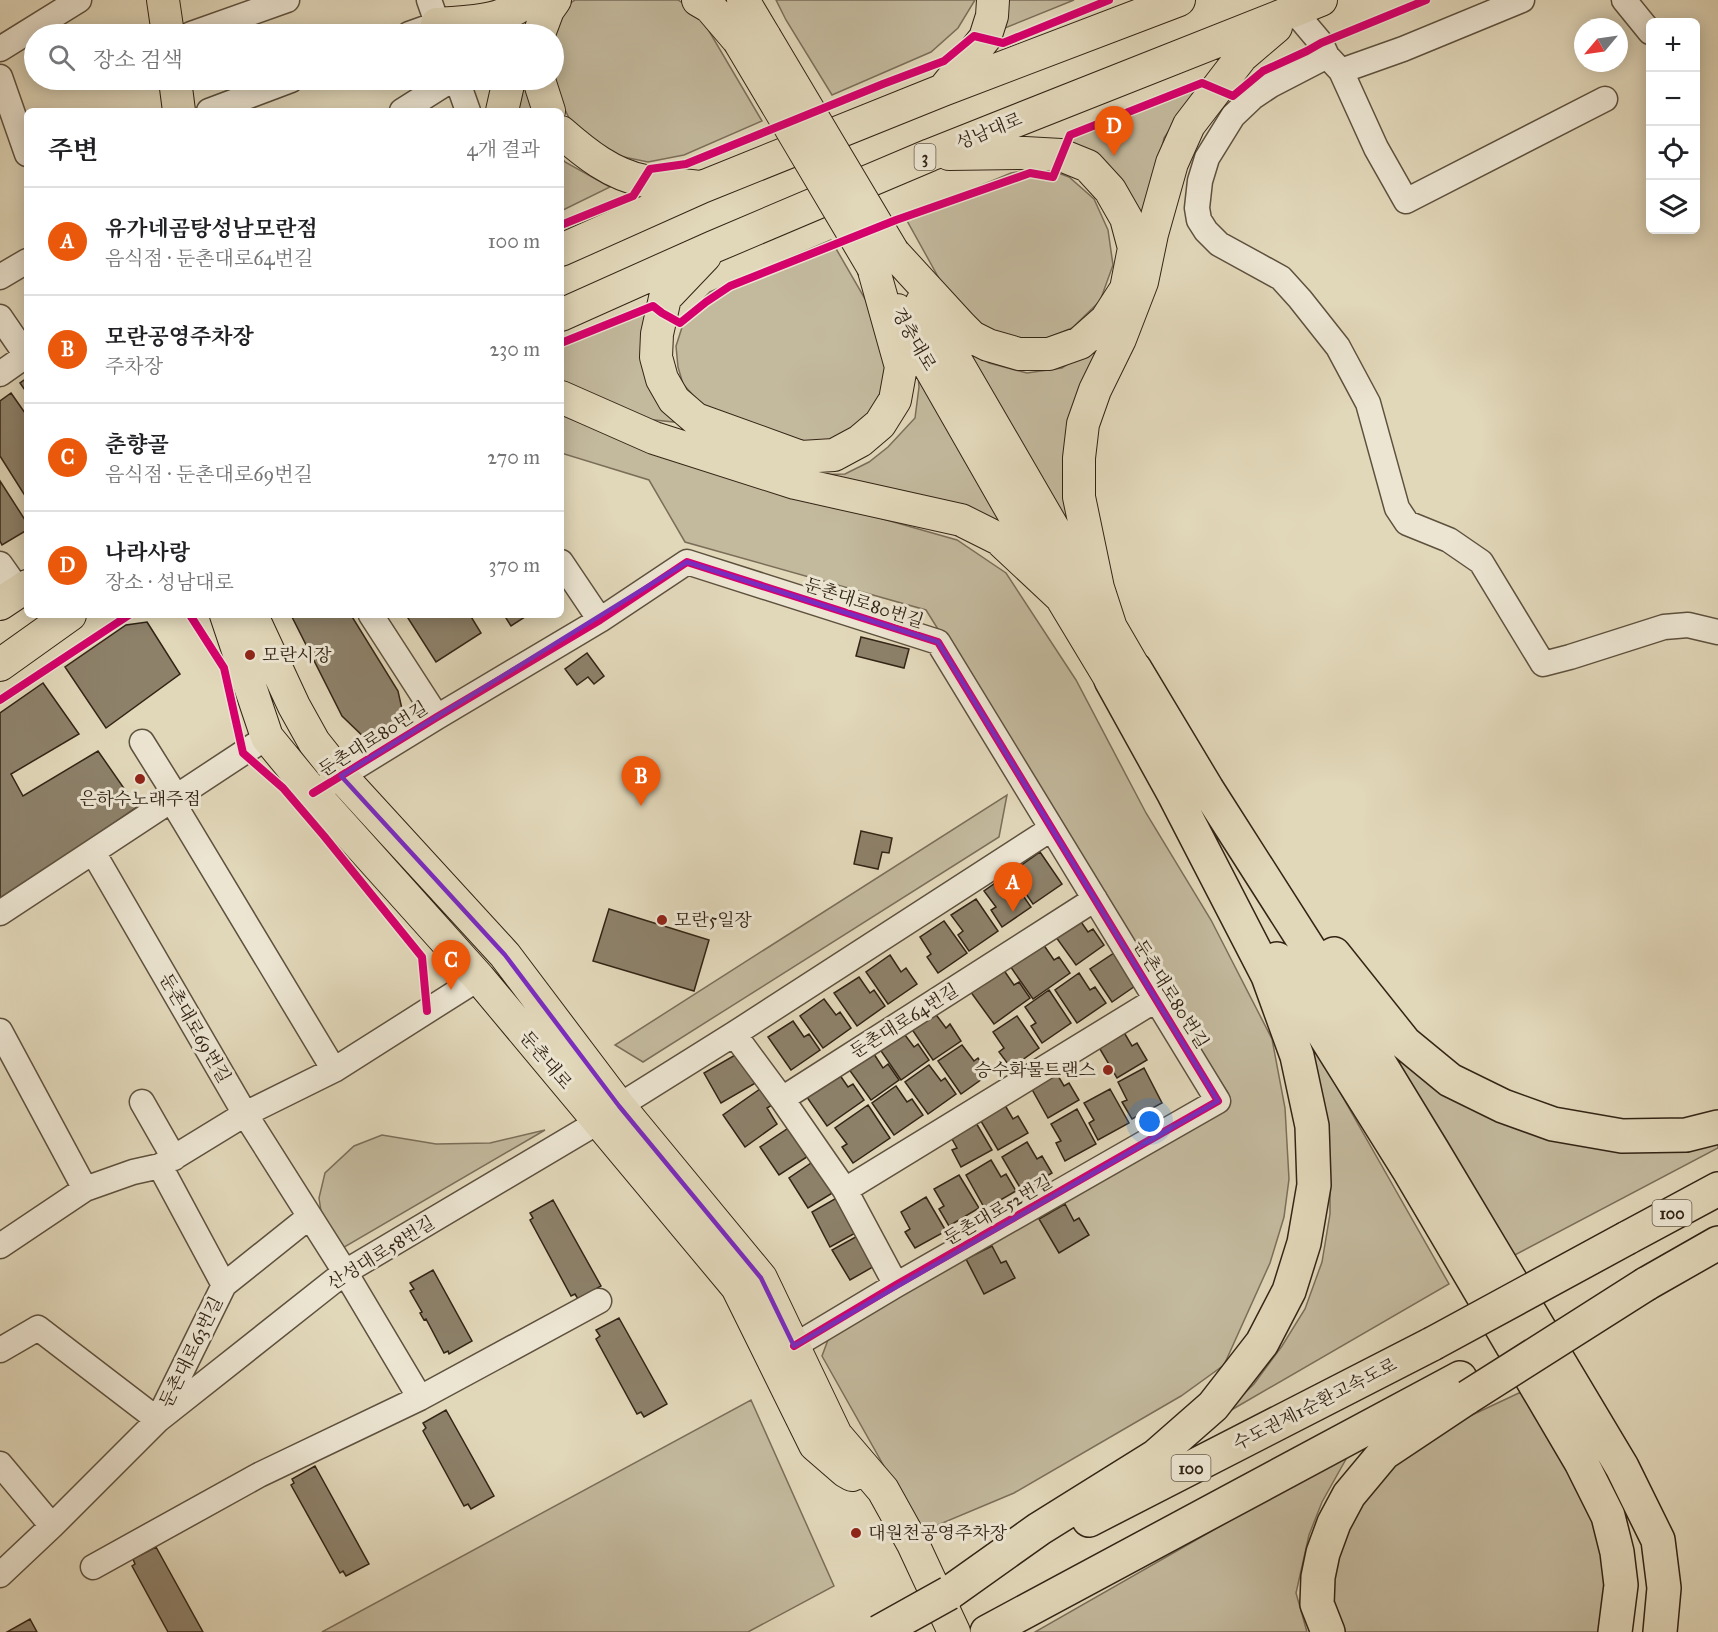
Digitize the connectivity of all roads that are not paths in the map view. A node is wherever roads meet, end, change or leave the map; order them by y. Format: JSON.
{"nodes":[{"id":1,"x":79,"y":0,"type":"edge"},
{"id":2,"x":163,"y":0,"type":"edge"},
{"id":3,"x":287,"y":0,"type":"edge"},
{"id":4,"x":529,"y":0,"type":"edge"},
{"id":5,"x":543,"y":0,"type":"edge"},
{"id":6,"x":555,"y":0,"type":"edge"},
{"id":7,"x":698,"y":0,"type":"edge"},
{"id":8,"x":714,"y":0,"type":"edge"},
{"id":9,"x":743,"y":0,"type":"edge"},
{"id":10,"x":753,"y":0,"type":"edge"},
{"id":11,"x":993,"y":0,"type":"edge"},
{"id":12,"x":1179,"y":0,"type":"edge"},
{"id":13,"x":1522,"y":0,"type":"edge"},
{"id":14,"x":1624,"y":0,"type":"edge"},
{"id":15,"x":1308,"y":5,"type":"edge"},
{"id":16,"x":436,"y":19,"type":"edge"},
{"id":17,"x":40,"y":24,"type":"edge"},
{"id":18,"x":167,"y":24,"type":"edge"},
{"id":19,"x":219,"y":24,"type":"edge"},
{"id":20,"x":532,"y":24,"type":"edge"},
{"id":21,"x":543,"y":24,"type":"edge"},
{"id":22,"x":1646,"y":27,"type":"edge"},
{"id":23,"x":24,"y":34,"type":"edge"},
{"id":24,"x":752,"y":39,"type":"junction"},
{"id":25,"x":0,"y":49,"type":"edge"},
{"id":26,"x":1334,"y":63,"type":"junction"},
{"id":27,"x":0,"y":77,"type":"edge"},
{"id":28,"x":176,"y":90,"type":"edge"},
{"id":29,"x":265,"y":90,"type":"edge"},
{"id":30,"x":435,"y":90,"type":"edge"},
{"id":31,"x":461,"y":90,"type":"edge"},
{"id":32,"x":507,"y":90,"type":"edge"},
{"id":33,"x":542,"y":90,"type":"edge"},
{"id":34,"x":943,"y":90,"type":"junction"},
{"id":35,"x":1605,"y":99,"type":"dead end"},
{"id":36,"x":179,"y":108,"type":"edge"},
{"id":37,"x":217,"y":108,"type":"edge"},
{"id":38,"x":407,"y":108,"type":"edge"},
{"id":39,"x":467,"y":108,"type":"edge"},
{"id":40,"x":503,"y":108,"type":"edge"},
{"id":41,"x":548,"y":108,"type":"edge"},
{"id":42,"x":564,"y":135,"type":"edge"},
{"id":43,"x":24,"y":145,"type":"edge"},
{"id":44,"x":930,"y":155,"type":"junction"},
{"id":45,"x":702,"y":187,"type":"junction"},
{"id":46,"x":713,"y":247,"type":"junction"},
{"id":47,"x":564,"y":249,"type":"edge"},
{"id":48,"x":883,"y":260,"type":"junction"},
{"id":49,"x":24,"y":263,"type":"edge"},
{"id":50,"x":0,"y":277,"type":"edge"},
{"id":51,"x":564,"y":314,"type":"edge"},
{"id":52,"x":0,"y":317,"type":"edge"},
{"id":53,"x":24,"y":351,"type":"edge"},
{"id":54,"x":24,"y":357,"type":"edge"},
{"id":55,"x":0,"y":374,"type":"edge"},
{"id":56,"x":564,"y":398,"type":"edge"},
{"id":57,"x":0,"y":564,"type":"edge"},
{"id":58,"x":564,"y":566,"type":"edge"},
{"id":59,"x":15,"y":594,"type":"edge"},
{"id":60,"x":1061,"y":597,"type":"junction"},
{"id":61,"x":66,"y":618,"type":"edge"},
{"id":62,"x":227,"y":618,"type":"edge"},
{"id":63,"x":254,"y":618,"type":"edge"},
{"id":64,"x":373,"y":618,"type":"edge"},
{"id":65,"x":600,"y":620,"type":"junction"},
{"id":66,"x":1111,"y":628,"type":"junction"},
{"id":67,"x":1718,"y":632,"type":"edge"},
{"id":68,"x":0,"y":665,"type":"edge"},
{"id":69,"x":1123,"y":675,"type":"junction"},
{"id":70,"x":437,"y":717,"type":"junction"},
{"id":71,"x":267,"y":737,"type":"junction"},
{"id":72,"x":142,"y":742,"type":"dead end"},
{"id":73,"x":341,"y":776,"type":"junction"},
{"id":74,"x":1207,"y":789,"type":"junction"},
{"id":75,"x":1173,"y":792,"type":"junction"},
{"id":76,"x":313,"y":794,"type":"junction"},
{"id":77,"x":175,"y":799,"type":"junction"},
{"id":78,"x":1051,"y":829,"type":"junction"},
{"id":79,"x":93,"y":852,"type":"junction"},
{"id":80,"x":1095,"y":899,"type":"junction"},
{"id":81,"x":0,"y":913,"type":"edge"},
{"id":82,"x":479,"y":978,"type":"junction"},
{"id":83,"x":1157,"y":999,"type":"junction"},
{"id":84,"x":0,"y":1031,"type":"edge"},
{"id":85,"x":734,"y":1034,"type":"junction"},
{"id":86,"x":334,"y":1070,"type":"junction"},
{"id":87,"x":782,"y":1099,"type":"junction"},
{"id":88,"x":1218,"y":1101,"type":"joint"},
{"id":89,"x":142,"y":1102,"type":"dead end"},
{"id":90,"x":245,"y":1114,"type":"junction"},
{"id":91,"x":608,"y":1114,"type":"junction"},
{"id":92,"x":1718,"y":1127,"type":"edge"},
{"id":93,"x":167,"y":1162,"type":"junction"},
{"id":94,"x":85,"y":1189,"type":"junction"},
{"id":95,"x":1718,"y":1189,"type":"edge"},
{"id":96,"x":845,"y":1190,"type":"junction"},
{"id":97,"x":309,"y":1217,"type":"junction"},
{"id":98,"x":1718,"y":1243,"type":"edge"},
{"id":99,"x":0,"y":1246,"type":"edge"},
{"id":100,"x":345,"y":1272,"type":"junction"},
{"id":101,"x":224,"y":1285,"type":"junction"},
{"id":102,"x":896,"y":1285,"type":"junction"},
{"id":103,"x":599,"y":1301,"type":"dead end"},
{"id":104,"x":794,"y":1346,"type":"junction"},
{"id":105,"x":0,"y":1350,"type":"edge"},
{"id":106,"x":1464,"y":1388,"type":"junction"},
{"id":107,"x":420,"y":1398,"type":"junction"},
{"id":108,"x":158,"y":1420,"type":"junction"},
{"id":109,"x":0,"y":1464,"type":"edge"},
{"id":110,"x":883,"y":1490,"type":"junction"},
{"id":111,"x":52,"y":1526,"type":"junction"},
{"id":112,"x":93,"y":1568,"type":"dead end"},
{"id":113,"x":0,"y":1575,"type":"edge"},
{"id":114,"x":949,"y":1593,"type":"junction"},
{"id":115,"x":879,"y":1632,"type":"edge"},
{"id":116,"x":954,"y":1632,"type":"edge"},
{"id":117,"x":987,"y":1632,"type":"edge"},
{"id":118,"x":1328,"y":1632,"type":"edge"},
{"id":119,"x":1615,"y":1632,"type":"edge"},
{"id":120,"x":1660,"y":1632,"type":"edge"}],
"edges":[{"from":1,"to":17,"type":"street"},
{"from":2,"to":18,"type":"main road"},
{"from":3,"to":19,"type":"street"},
{"from":4,"to":16,"type":"main road"},
{"from":5,"to":20,"type":"main road"},
{"from":6,"to":21,"type":"main road"},
{"from":7,"to":24,"type":"main road"},
{"from":8,"to":24,"type":"main road","name":"경충대로"},
{"from":9,"to":24,"type":"main road","name":"경충대로"},
{"from":10,"to":24,"type":"main road"},
{"from":11,"to":34,"type":"main road"},
{"from":12,"to":34,"type":"main road"},
{"from":13,"to":26,"type":"street"},
{"from":14,"to":22,"type":"street"},
{"from":15,"to":26,"type":"street"},
{"from":15,"to":44,"type":"main road","name":"성남대로","number":"3"},
{"from":15,"to":66,"type":"main road"},
{"from":23,"to":25,"type":"street"},
{"from":24,"to":48,"type":"main road","name":"경충대로","bridge":true},
{"from":26,"to":35,"type":"street"},
{"from":26,"to":67,"type":"street"},
{"from":27,"to":43,"type":"street"},
{"from":28,"to":36,"type":"main road"},
{"from":29,"to":37,"type":"street"},
{"from":30,"to":38,"type":"street"},
{"from":31,"to":39,"type":"street"},
{"from":32,"to":40,"type":"main road"},
{"from":33,"to":41,"type":"main road"},
{"from":34,"to":45,"type":"main road"},
{"from":42,"to":45,"type":"main road"},
{"from":44,"to":46,"type":"main road","name":"성남대로","number":"3"},
{"from":44,"to":48,"type":"main road"},
{"from":45,"to":47,"type":"main road"},
{"from":46,"to":48,"type":"main road"},
{"from":46,"to":51,"type":"main road","name":"성남대로","number":"3"},
{"from":48,"to":60,"type":"main road","name":"경충대로"},
{"from":48,"to":66,"type":"main road","name":"경충대로"},
{"from":49,"to":50,"type":"street"},
{"from":52,"to":53,"type":"street"},
{"from":54,"to":55,"type":"street"},
{"from":56,"to":60,"type":"main road"},
{"from":57,"to":59,"type":"street"},
{"from":58,"to":65,"type":"street"},
{"from":60,"to":69,"type":"main road","name":"경충대로"},
{"from":61,"to":68,"type":"main road"},
{"from":62,"to":71,"type":"main road","name":"둔촌대로"},
{"from":63,"to":73,"type":"main road","name":"둔촌대로"},
{"from":64,"to":70,"type":"street","name":"둔촌대로80번길"},
{"from":65,"to":70,"type":"street","name":"둔촌대로80번길"},
{"from":65,"to":78,"type":"street","name":"둔촌대로80번길"},
{"from":66,"to":69,"type":"main road","name":"경충대로"},
{"from":69,"to":74,"type":"highway"},
{"from":69,"to":75,"type":"highway"},
{"from":70,"to":73,"type":"street","name":"둔촌대로80번길"},
{"from":71,"to":76,"type":"main road","name":"둔촌대로"},
{"from":71,"to":77,"type":"street"},
{"from":72,"to":77,"type":"street"},
{"from":73,"to":76,"type":"street","name":"둔촌대로80번길"},
{"from":73,"to":91,"type":"main road","name":"둔촌대로"},
{"from":74,"to":92,"type":"highway"},
{"from":74,"to":120,"type":"highway"},
{"from":75,"to":114,"type":"highway"},
{"from":75,"to":119,"type":"highway"},
{"from":76,"to":82,"type":"main road","name":"둔촌대로"},
{"from":77,"to":79,"type":"street"},
{"from":77,"to":86,"type":"street"},
{"from":78,"to":80,"type":"street","name":"둔촌대로80번길"},
{"from":78,"to":85,"type":"street"},
{"from":79,"to":81,"type":"street"},
{"from":79,"to":90,"type":"street","name":"둔촌대로69번길"},
{"from":80,"to":83,"type":"street","name":"둔촌대로80번길"},
{"from":80,"to":87,"type":"street","name":"둔촌대로64번길"},
{"from":82,"to":86,"type":"street"},
{"from":82,"to":91,"type":"main road","name":"둔촌대로"},
{"from":83,"to":88,"type":"street","name":"둔촌대로80번길"},
{"from":83,"to":96,"type":"street"},
{"from":84,"to":94,"type":"street"},
{"from":85,"to":87,"type":"street"},
{"from":85,"to":91,"type":"street"},
{"from":86,"to":90,"type":"street"},
{"from":87,"to":96,"type":"street"},
{"from":88,"to":102,"type":"street","name":"둔촌대로52번길"},
{"from":89,"to":93,"type":"street"},
{"from":90,"to":93,"type":"street"},
{"from":90,"to":97,"type":"street"},
{"from":91,"to":100,"type":"street","name":"산성대로58번길"},
{"from":91,"to":104,"type":"main road","name":"둔촌대로"},
{"from":91,"to":110,"type":"main road","name":"둔촌대로"},
{"from":93,"to":94,"type":"street"},
{"from":93,"to":101,"type":"street"},
{"from":94,"to":99,"type":"street"},
{"from":95,"to":114,"type":"highway","name":"수도권제1순환고속도로","number":"100","bridge":true},
{"from":96,"to":102,"type":"street"},
{"from":97,"to":100,"type":"street"},
{"from":97,"to":101,"type":"street","name":"둔촌대로63번길"},
{"from":98,"to":106,"type":"highway","bridge":true},
{"from":100,"to":107,"type":"street"},
{"from":100,"to":108,"type":"street","name":"산성대로58번길"},
{"from":101,"to":108,"type":"street","name":"둔촌대로63번길"},
{"from":102,"to":104,"type":"street","name":"둔촌대로52번길"},
{"from":103,"to":107,"type":"street"},
{"from":104,"to":110,"type":"main road","name":"둔촌대로"},
{"from":105,"to":108,"type":"street"},
{"from":106,"to":117,"type":"highway"},
{"from":106,"to":118,"type":"highway"},
{"from":107,"to":112,"type":"street"},
{"from":108,"to":111,"type":"street","name":"산성대로58번길"},
{"from":109,"to":111,"type":"street"},
{"from":110,"to":116,"type":"main road","name":"둔촌대로"},
{"from":111,"to":113,"type":"street","name":"산성대로58번길"},
{"from":114,"to":115,"type":"highway","name":"수도권제1순환고속도로","number":"100","bridge":true}]}
